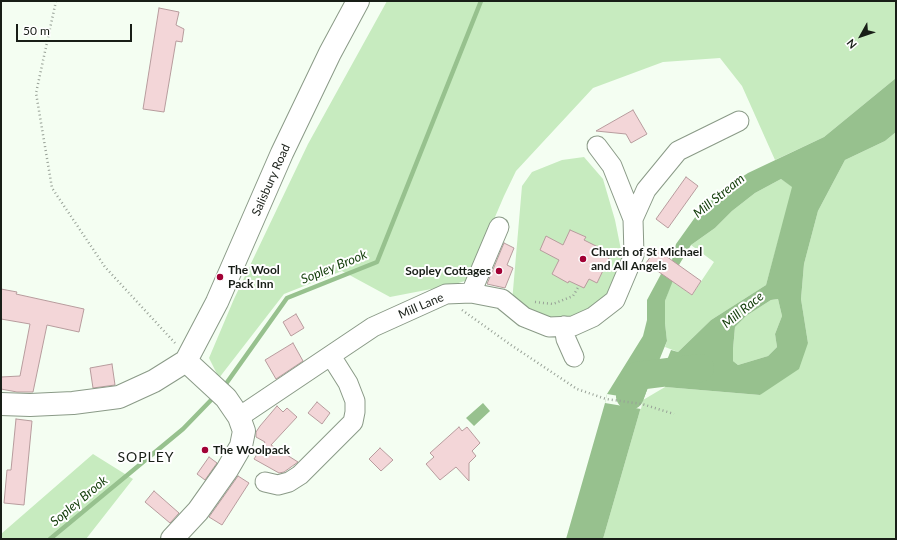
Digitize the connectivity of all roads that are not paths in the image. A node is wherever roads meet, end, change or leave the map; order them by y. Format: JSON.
{"nodes":[{"id":1,"x":358,"y":1,"type":"edge"},
{"id":2,"x":739,"y":121,"type":"dead end"},
{"id":3,"x":597,"y":146,"type":"dead end"},
{"id":4,"x":633,"y":219,"type":"junction"},
{"id":5,"x":499,"y":227,"type":"dead end"},
{"id":6,"x":471,"y":293,"type":"junction"},
{"id":7,"x":564,"y":326,"type":"junction"},
{"id":8,"x":331,"y":356,"type":"junction"},
{"id":9,"x":574,"y":357,"type":"dead end"},
{"id":10,"x":186,"y":360,"type":"junction"},
{"id":11,"x":1,"y":404,"type":"edge"},
{"id":12,"x":239,"y":417,"type":"junction"},
{"id":13,"x":265,"y":482,"type":"dead end"},
{"id":14,"x":172,"y":539,"type":"edge"}],
"edges":[{"from":1,"to":10,"type":"main road","name":"Salisbury Road"},
{"from":2,"to":4,"type":"street"},
{"from":3,"to":4,"type":"street"},
{"from":4,"to":7,"type":"street","name":"Mill Lane"},
{"from":5,"to":6,"type":"street"},
{"from":6,"to":7,"type":"street","name":"Mill Lane"},
{"from":6,"to":8,"type":"street","name":"Mill Lane"},
{"from":7,"to":9,"type":"street"},
{"from":8,"to":12,"type":"street","name":"Mill Lane"},
{"from":8,"to":13,"type":"street"},
{"from":10,"to":11,"type":"main road"},
{"from":10,"to":12,"type":"main road"},
{"from":12,"to":14,"type":"main road"}]}
